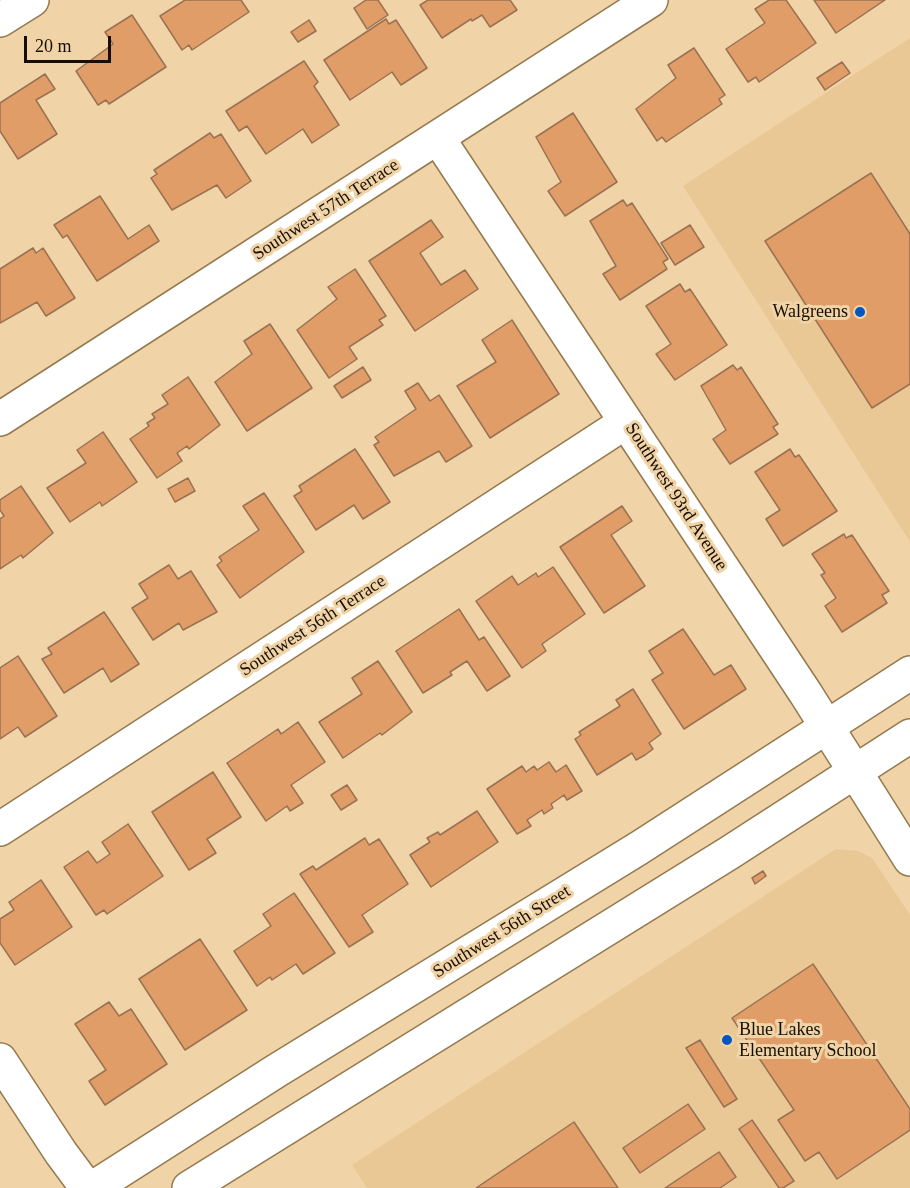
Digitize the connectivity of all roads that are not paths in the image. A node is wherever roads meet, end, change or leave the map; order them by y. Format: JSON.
{"nodes":[{"id":1,"x":32,"y":0,"type":"edge"},
{"id":2,"x":651,"y":0,"type":"edge"},
{"id":3,"x":0,"y":20,"type":"edge"},
{"id":4,"x":438,"y":138,"type":"junction"},
{"id":5,"x":0,"y":419,"type":"edge"},
{"id":6,"x":626,"y":422,"type":"junction"},
{"id":7,"x":910,"y":674,"type":"edge"},
{"id":8,"x":826,"y":728,"type":"junction"},
{"id":9,"x":910,"y":736,"type":"edge"},
{"id":10,"x":854,"y":772,"type":"junction"},
{"id":11,"x":0,"y":829,"type":"edge"},
{"id":12,"x":910,"y":859,"type":"edge"},
{"id":13,"x":0,"y":1060,"type":"edge"},
{"id":14,"x":87,"y":1188,"type":"edge"},
{"id":15,"x":93,"y":1188,"type":"edge"},
{"id":16,"x":189,"y":1188,"type":"edge"}],
"edges":[{"from":1,"to":3,"type":"street"},
{"from":2,"to":4,"type":"street","name":"Southwest 57th Terrace"},
{"from":4,"to":5,"type":"street","name":"Southwest 57th Terrace"},
{"from":4,"to":6,"type":"street","name":"Southwest 93rd Avenue"},
{"from":6,"to":8,"type":"street","name":"Southwest 93rd Avenue"},
{"from":6,"to":11,"type":"street","name":"Southwest 56th Terrace"},
{"from":7,"to":8,"type":"street","name":"Southwest 56th Street"},
{"from":8,"to":10,"type":"street","name":"Southwest 93rd Avenue"},
{"from":8,"to":15,"type":"street","name":"Southwest 56th Street"},
{"from":9,"to":10,"type":"street"},
{"from":10,"to":12,"type":"street","name":"Southwest 93rd Avenue"},
{"from":10,"to":16,"type":"street"},
{"from":13,"to":14,"type":"street"}]}
